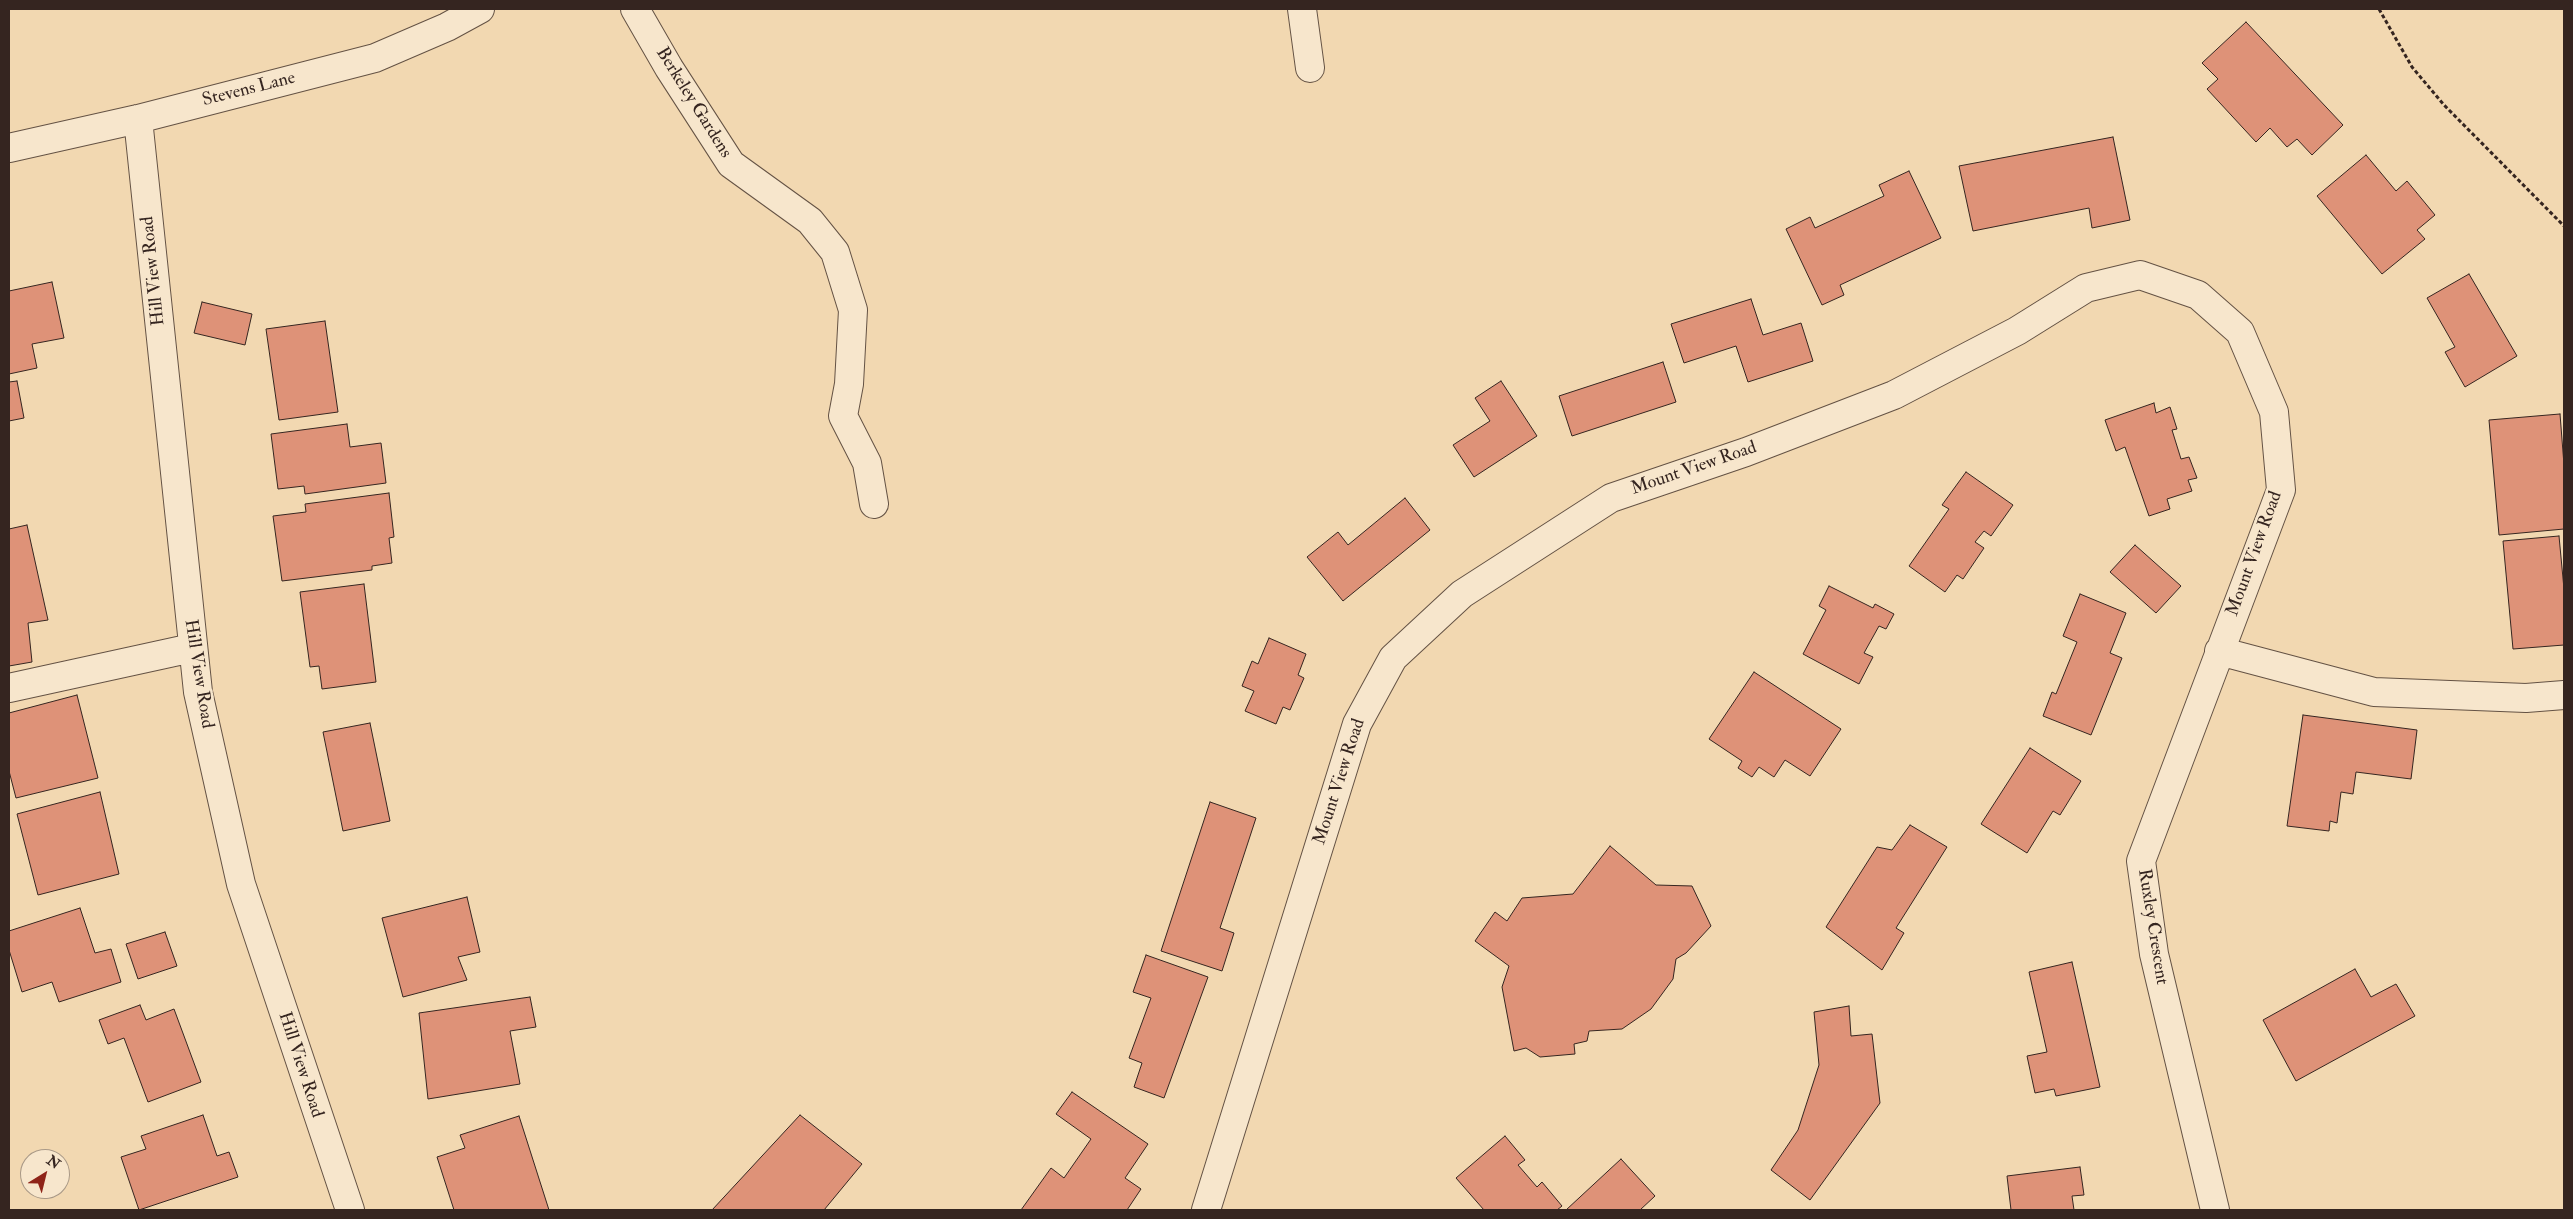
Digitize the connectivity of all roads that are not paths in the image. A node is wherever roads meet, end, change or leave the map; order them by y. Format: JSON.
{"nodes":[{"id":1,"x":480,"y":9,"type":"edge"},
{"id":2,"x":635,"y":9,"type":"edge"},
{"id":3,"x":1302,"y":9,"type":"edge"},
{"id":4,"x":1310,"y":68,"type":"dead end"},
{"id":5,"x":138,"y":119,"type":"junction"},
{"id":6,"x":9,"y":148,"type":"edge"},
{"id":7,"x":874,"y":504,"type":"dead end"},
{"id":8,"x":192,"y":648,"type":"junction"},
{"id":9,"x":2219,"y":651,"type":"junction"},
{"id":10,"x":9,"y":688,"type":"edge"},
{"id":11,"x":2564,"y":695,"type":"edge"},
{"id":12,"x":350,"y":1210,"type":"edge"},
{"id":13,"x":1206,"y":1210,"type":"edge"},
{"id":14,"x":2215,"y":1210,"type":"edge"}],
"edges":[{"from":1,"to":5,"type":"street","name":"Stevens Lane"},
{"from":2,"to":7,"type":"street","name":"Berkeley Gardens"},
{"from":3,"to":4,"type":"street"},
{"from":5,"to":6,"type":"street","name":"Stevens Lane"},
{"from":5,"to":8,"type":"street","name":"Hill View Road"},
{"from":8,"to":10,"type":"street"},
{"from":8,"to":12,"type":"street","name":"Hill View Road"},
{"from":9,"to":11,"type":"street"},
{"from":9,"to":13,"type":"street","name":"Mount View Road"},
{"from":9,"to":14,"type":"street","name":"Ruxley Crescent"}]}
